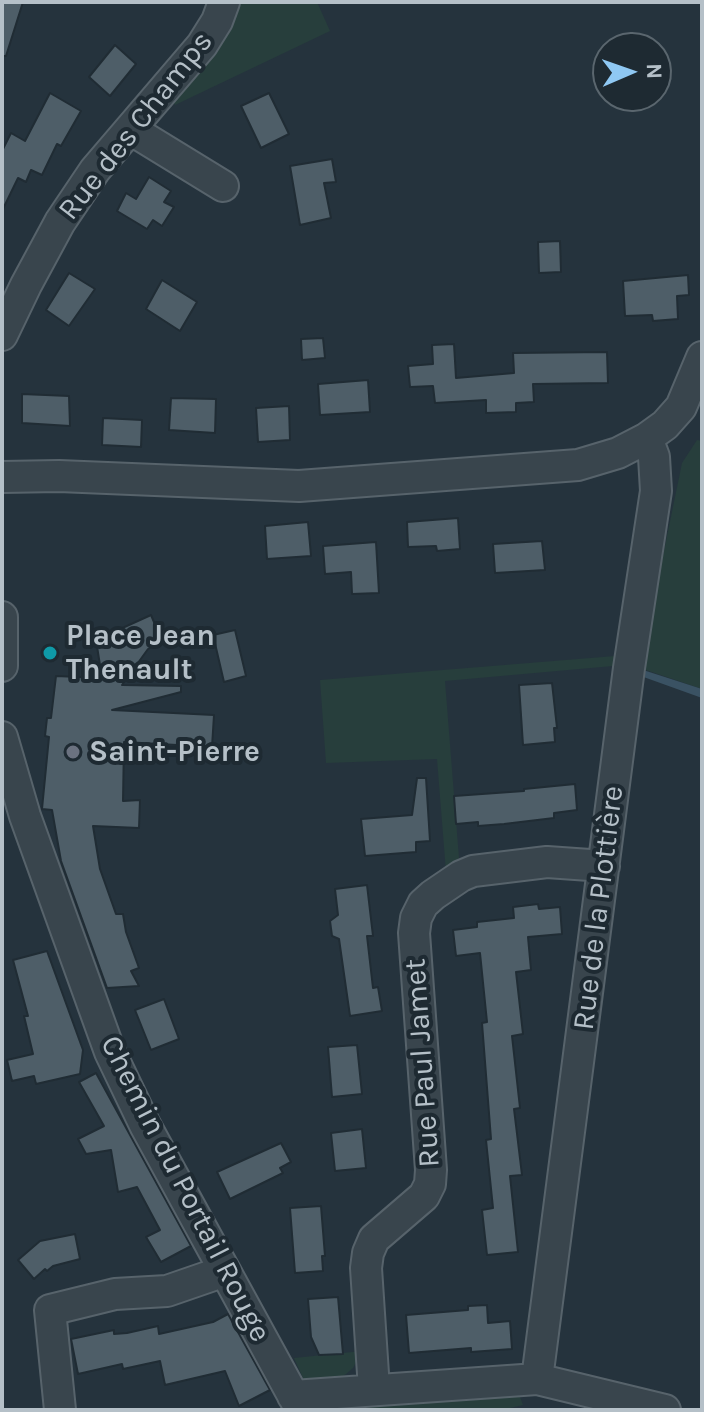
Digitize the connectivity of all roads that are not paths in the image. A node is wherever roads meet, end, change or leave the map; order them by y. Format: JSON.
{"nodes":[{"id":1,"x":224,"y":2,"type":"edge"},
{"id":2,"x":130,"y":129,"type":"junction"},
{"id":3,"x":223,"y":186,"type":"dead end"},
{"id":4,"x":2,"y":335,"type":"edge"},
{"id":5,"x":702,"y":357,"type":"edge"},
{"id":6,"x":691,"y":411,"type":"edge"},
{"id":7,"x":647,"y":438,"type":"junction"},
{"id":8,"x":2,"y":477,"type":"edge"},
{"id":9,"x":2,"y":617,"type":"edge"},
{"id":10,"x":2,"y":666,"type":"edge"},
{"id":11,"x":2,"y":737,"type":"edge"},
{"id":12,"x":604,"y":866,"type":"junction"},
{"id":13,"x":225,"y":1271,"type":"junction"},
{"id":14,"x":537,"y":1379,"type":"junction"},
{"id":15,"x":374,"y":1389,"type":"junction"},
{"id":16,"x":297,"y":1403,"type":"edge"},
{"id":17,"x":60,"y":1410,"type":"edge"},
{"id":18,"x":665,"y":1410,"type":"edge"}],
"edges":[{"from":1,"to":2,"type":"street","name":"Rue des Champs"},
{"from":2,"to":3,"type":"street"},
{"from":2,"to":4,"type":"street","name":"Rue des Champs"},
{"from":5,"to":6,"type":"street"},
{"from":6,"to":7,"type":"street"},
{"from":7,"to":8,"type":"street"},
{"from":7,"to":12,"type":"street","name":"Rue de la Plottière"},
{"from":9,"to":10,"type":"street"},
{"from":11,"to":13,"type":"street","name":"Chemin du Portail Rouge"},
{"from":12,"to":14,"type":"street","name":"Rue de la Plottière"},
{"from":12,"to":15,"type":"street","name":"Rue Paul Jamet"},
{"from":13,"to":16,"type":"street","name":"Chemin du Portail Rouge"},
{"from":13,"to":17,"type":"street"},
{"from":14,"to":15,"type":"street"},
{"from":14,"to":18,"type":"street"},
{"from":15,"to":16,"type":"street"}]}
